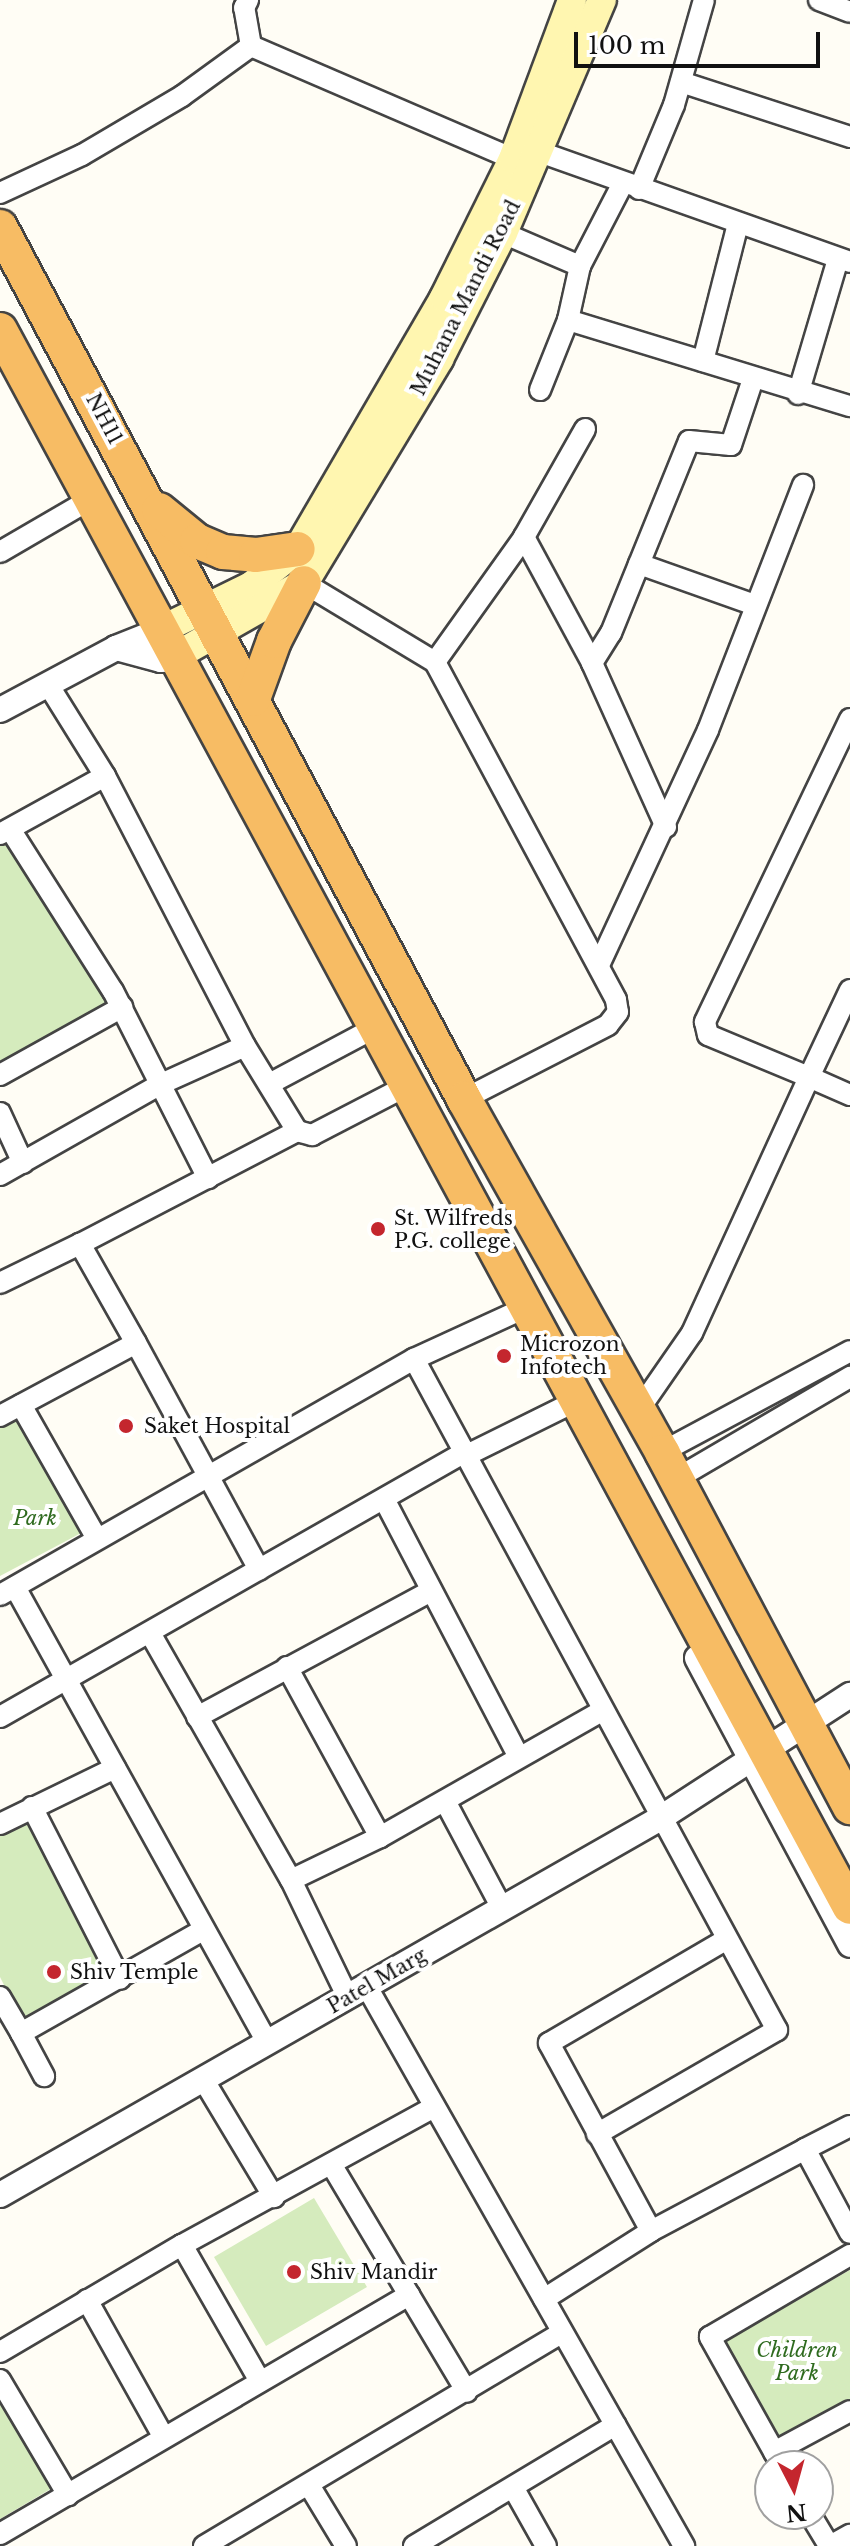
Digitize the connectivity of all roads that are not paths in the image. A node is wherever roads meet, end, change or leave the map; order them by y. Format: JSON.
{"nodes":[{"id":1,"x":248,"y":0,"type":"edge"},
{"id":2,"x":572,"y":0,"type":"edge"},
{"id":3,"x":602,"y":0,"type":"edge"},
{"id":4,"x":704,"y":0,"type":"edge"},
{"id":5,"x":819,"y":0,"type":"edge"},
{"id":6,"x":850,"y":12,"type":"edge"},
{"id":7,"x":251,"y":46,"type":"junction"},
{"id":8,"x":681,"y":82,"type":"junction"},
{"id":9,"x":850,"y":137,"type":"edge"},
{"id":10,"x":527,"y":159,"type":"junction"},
{"id":11,"x":631,"y":186,"type":"junction"},
{"id":12,"x":0,"y":193,"type":"edge"},
{"id":13,"x":738,"y":224,"type":"junction"},
{"id":14,"x":0,"y":227,"type":"edge"},
{"id":15,"x":503,"y":233,"type":"junction"},
{"id":16,"x":844,"y":261,"type":"edge"},
{"id":17,"x":580,"y":266,"type":"junction"},
{"id":18,"x":568,"y":320,"type":"junction"},
{"id":19,"x":0,"y":330,"type":"edge"},
{"id":20,"x":0,"y":359,"type":"edge"},
{"id":21,"x":703,"y":361,"type":"junction"},
{"id":22,"x":753,"y":379,"type":"junction"},
{"id":23,"x":540,"y":390,"type":"dead end"},
{"id":24,"x":798,"y":394,"type":"junction"},
{"id":25,"x":850,"y":406,"type":"edge"},
{"id":26,"x":585,"y":429,"type":"dead end"},
{"id":27,"x":803,"y":485,"type":"dead end"},
{"id":28,"x":147,"y":499,"type":"junction"},
{"id":29,"x":79,"y":506,"type":"junction"},
{"id":30,"x":524,"y":537,"type":"junction"},
{"id":31,"x":298,"y":549,"type":"junction"},
{"id":32,"x":0,"y":552,"type":"edge"},
{"id":33,"x":639,"y":564,"type":"junction"},
{"id":34,"x":304,"y":583,"type":"junction"},
{"id":35,"x":755,"y":605,"type":"junction"},
{"id":36,"x":212,"y":621,"type":"junction"},
{"id":37,"x":162,"y":645,"type":"junction"},
{"id":38,"x":435,"y":662,"type":"junction"},
{"id":39,"x":592,"y":663,"type":"junction"},
{"id":40,"x":49,"y":686,"type":"junction"},
{"id":41,"x":253,"y":699,"type":"junction"},
{"id":42,"x":0,"y":710,"type":"edge"},
{"id":43,"x":850,"y":719,"type":"edge"},
{"id":44,"x":105,"y":776,"type":"junction"},
{"id":45,"x":666,"y":827,"type":"junction"},
{"id":46,"x":5,"y":831,"type":"edge"},
{"id":47,"x":599,"y":965,"type":"junction"},
{"id":48,"x":850,"y":990,"type":"edge"},
{"id":49,"x":122,"y":1007,"type":"junction"},
{"id":50,"x":363,"y":1034,"type":"junction"},
{"id":51,"x":245,"y":1046,"type":"junction"},
{"id":52,"x":0,"y":1075,"type":"edge"},
{"id":53,"x":809,"y":1077,"type":"junction"},
{"id":54,"x":271,"y":1083,"type":"junction"},
{"id":55,"x":161,"y":1084,"type":"junction"},
{"id":56,"x":395,"y":1092,"type":"junction"},
{"id":57,"x":850,"y":1095,"type":"edge"},
{"id":58,"x":464,"y":1099,"type":"junction"},
{"id":59,"x":0,"y":1113,"type":"edge"},
{"id":60,"x":297,"y":1131,"type":"junction"},
{"id":61,"x":23,"y":1163,"type":"junction"},
{"id":62,"x":0,"y":1175,"type":"edge"},
{"id":63,"x":208,"y":1178,"type":"junction"},
{"id":64,"x":80,"y":1244,"type":"junction"},
{"id":65,"x":0,"y":1283,"type":"edge"},
{"id":66,"x":520,"y":1310,"type":"junction"},
{"id":67,"x":136,"y":1343,"type":"junction"},
{"id":68,"x":850,"y":1351,"type":"edge"},
{"id":69,"x":414,"y":1359,"type":"junction"},
{"id":70,"x":850,"y":1377,"type":"edge"},
{"id":71,"x":21,"y":1405,"type":"junction"},
{"id":72,"x":564,"y":1407,"type":"junction"},
{"id":73,"x":638,"y":1411,"type":"junction"},
{"id":74,"x":0,"y":1416,"type":"edge"},
{"id":75,"x":468,"y":1452,"type":"junction"},
{"id":76,"x":669,"y":1466,"type":"junction"},
{"id":77,"x":209,"y":1474,"type":"junction"},
{"id":78,"x":384,"y":1499,"type":"junction"},
{"id":79,"x":96,"y":1537,"type":"junction"},
{"id":80,"x":259,"y":1570,"type":"junction"},
{"id":81,"x":8,"y":1591,"type":"edge"},
{"id":82,"x":431,"y":1591,"type":"junction"},
{"id":83,"x":150,"y":1633,"type":"junction"},
{"id":84,"x":287,"y":1667,"type":"junction"},
{"id":85,"x":67,"y":1680,"type":"junction"},
{"id":86,"x":850,"y":1695,"type":"edge"},
{"id":87,"x":602,"y":1711,"type":"junction"},
{"id":88,"x":0,"y":1717,"type":"edge"},
{"id":89,"x":197,"y":1717,"type":"junction"},
{"id":90,"x":807,"y":1721,"type":"junction"},
{"id":91,"x":759,"y":1756,"type":"junction"},
{"id":92,"x":519,"y":1757,"type":"junction"},
{"id":93,"x":115,"y":1768,"type":"junction"},
{"id":94,"x":445,"y":1801,"type":"junction"},
{"id":95,"x":32,"y":1807,"type":"junction"},
{"id":96,"x":850,"y":1807,"type":"edge"},
{"id":97,"x":659,"y":1819,"type":"junction"},
{"id":98,"x":0,"y":1824,"type":"edge"},
{"id":99,"x":380,"y":1837,"type":"junction"},
{"id":100,"x":291,"y":1880,"type":"junction"},
{"id":101,"x":850,"y":1907,"type":"edge"},
{"id":102,"x":503,"y":1910,"type":"junction"},
{"id":103,"x":203,"y":1930,"type":"junction"},
{"id":104,"x":727,"y":1939,"type":"junction"},
{"id":105,"x":850,"y":1945,"type":"edge"},
{"id":106,"x":120,"y":1979,"type":"junction"},
{"id":107,"x":357,"y":1992,"type":"junction"},
{"id":108,"x":0,"y":1997,"type":"edge"},
{"id":109,"x":21,"y":2033,"type":"junction"},
{"id":110,"x":267,"y":2042,"type":"junction"},
{"id":111,"x":44,"y":2076,"type":"dead end"},
{"id":112,"x":203,"y":2079,"type":"junction"},
{"id":113,"x":434,"y":2107,"type":"junction"},
{"id":114,"x":850,"y":2126,"type":"edge"},
{"id":115,"x":597,"y":2134,"type":"junction"},
{"id":116,"x":805,"y":2149,"type":"junction"},
{"id":117,"x":331,"y":2164,"type":"junction"},
{"id":118,"x":0,"y":2195,"type":"edge"},
{"id":119,"x":274,"y":2197,"type":"junction"},
{"id":120,"x":651,"y":2231,"type":"junction"},
{"id":121,"x":850,"y":2233,"type":"edge"},
{"id":122,"x":182,"y":2245,"type":"junction"},
{"id":123,"x":850,"y":2255,"type":"edge"},
{"id":124,"x":409,"y":2295,"type":"junction"},
{"id":125,"x":544,"y":2299,"type":"junction"},
{"id":126,"x":87,"y":2300,"type":"junction"},
{"id":127,"x":562,"y":2333,"type":"junction"},
{"id":128,"x":0,"y":2352,"type":"edge"},
{"id":129,"x":0,"y":2380,"type":"edge"},
{"id":130,"x":260,"y":2381,"type":"junction"},
{"id":131,"x":467,"y":2392,"type":"junction"},
{"id":132,"x":850,"y":2411,"type":"edge"},
{"id":133,"x":615,"y":2425,"type":"junction"},
{"id":134,"x":163,"y":2436,"type":"junction"},
{"id":135,"x":773,"y":2450,"type":"edge"},
{"id":136,"x":792,"y":2450,"type":"edge"},
{"id":137,"x":309,"y":2485,"type":"junction"},
{"id":138,"x":514,"y":2489,"type":"junction"},
{"id":139,"x":68,"y":2495,"type":"junction"},
{"id":140,"x":0,"y":2534,"type":"edge"},
{"id":141,"x":850,"y":2535,"type":"edge"},
{"id":142,"x":421,"y":2544,"type":"edge"},
{"id":143,"x":204,"y":2546,"type":"edge"},
{"id":144,"x":346,"y":2546,"type":"edge"},
{"id":145,"x":546,"y":2546,"type":"edge"},
{"id":146,"x":684,"y":2546,"type":"edge"},
{"id":147,"x":829,"y":2546,"type":"edge"}],
"edges":[{"from":1,"to":7,"type":"street"},
{"from":2,"to":10,"type":"main road"},
{"from":3,"to":10,"type":"main road","name":"Muhana Mandi Road"},
{"from":4,"to":8,"type":"street"},
{"from":5,"to":6,"type":"street"},
{"from":7,"to":10,"type":"street"},
{"from":7,"to":12,"type":"street"},
{"from":8,"to":9,"type":"street"},
{"from":8,"to":11,"type":"street"},
{"from":10,"to":11,"type":"street"},
{"from":10,"to":15,"type":"main road","name":"Muhana Mandi Road"},
{"from":10,"to":31,"type":"main road"},
{"from":11,"to":13,"type":"street"},
{"from":11,"to":17,"type":"street"},
{"from":13,"to":16,"type":"street"},
{"from":13,"to":21,"type":"street"},
{"from":14,"to":28,"type":"highway","name":"NH11"},
{"from":15,"to":17,"type":"street"},
{"from":15,"to":34,"type":"main road","name":"Muhana Mandi Road"},
{"from":16,"to":24,"type":"street"},
{"from":17,"to":18,"type":"street"},
{"from":18,"to":21,"type":"street"},
{"from":18,"to":23,"type":"street"},
{"from":19,"to":37,"type":"highway"},
{"from":20,"to":29,"type":"street"},
{"from":21,"to":22,"type":"street"},
{"from":22,"to":24,"type":"street"},
{"from":22,"to":33,"type":"street"},
{"from":24,"to":25,"type":"street"},
{"from":26,"to":30,"type":"street"},
{"from":27,"to":35,"type":"street"},
{"from":28,"to":31,"type":"highway"},
{"from":28,"to":36,"type":"highway","name":"NH11"},
{"from":29,"to":32,"type":"street"},
{"from":29,"to":37,"type":"street"},
{"from":30,"to":38,"type":"street"},
{"from":30,"to":39,"type":"street"},
{"from":31,"to":36,"type":"main road"},
{"from":33,"to":35,"type":"street"},
{"from":33,"to":39,"type":"street"},
{"from":34,"to":36,"type":"main road"},
{"from":34,"to":38,"type":"street"},
{"from":34,"to":41,"type":"highway"},
{"from":35,"to":45,"type":"street"},
{"from":36,"to":37,"type":"main road"},
{"from":36,"to":41,"type":"highway","name":"NH11"},
{"from":37,"to":40,"type":"street"},
{"from":37,"to":50,"type":"street"},
{"from":37,"to":66,"type":"highway"},
{"from":38,"to":47,"type":"street"},
{"from":39,"to":45,"type":"street"},
{"from":40,"to":42,"type":"street"},
{"from":40,"to":44,"type":"street"},
{"from":41,"to":58,"type":"highway","name":"NH11"},
{"from":43,"to":53,"type":"street"},
{"from":44,"to":46,"type":"street"},
{"from":44,"to":51,"type":"street"},
{"from":45,"to":47,"type":"street"},
{"from":46,"to":49,"type":"street"},
{"from":47,"to":58,"type":"street"},
{"from":48,"to":53,"type":"street"},
{"from":49,"to":52,"type":"street"},
{"from":49,"to":55,"type":"street"},
{"from":50,"to":54,"type":"street"},
{"from":50,"to":56,"type":"street"},
{"from":51,"to":54,"type":"street"},
{"from":51,"to":55,"type":"street"},
{"from":53,"to":57,"type":"street"},
{"from":53,"to":73,"type":"street"},
{"from":54,"to":60,"type":"street"},
{"from":55,"to":61,"type":"street"},
{"from":55,"to":63,"type":"street"},
{"from":56,"to":60,"type":"street"},
{"from":56,"to":66,"type":"street"},
{"from":58,"to":73,"type":"highway","name":"NH11"},
{"from":59,"to":61,"type":"street"},
{"from":60,"to":63,"type":"street"},
{"from":61,"to":62,"type":"street"},
{"from":63,"to":64,"type":"street"},
{"from":64,"to":65,"type":"street"},
{"from":64,"to":67,"type":"street"},
{"from":66,"to":69,"type":"street"},
{"from":66,"to":72,"type":"street"},
{"from":66,"to":91,"type":"highway"},
{"from":67,"to":71,"type":"street"},
{"from":67,"to":77,"type":"street"},
{"from":68,"to":76,"type":"street"},
{"from":69,"to":75,"type":"street"},
{"from":69,"to":77,"type":"street"},
{"from":70,"to":76,"type":"street"},
{"from":71,"to":74,"type":"street"},
{"from":71,"to":79,"type":"street"},
{"from":72,"to":75,"type":"street"},
{"from":72,"to":91,"type":"street"},
{"from":73,"to":76,"type":"highway","name":"NH11"},
{"from":75,"to":78,"type":"street"},
{"from":75,"to":87,"type":"street"},
{"from":76,"to":90,"type":"highway","name":"NH11"},
{"from":77,"to":79,"type":"street"},
{"from":77,"to":80,"type":"street"},
{"from":78,"to":80,"type":"street"},
{"from":78,"to":82,"type":"street"},
{"from":79,"to":81,"type":"street"},
{"from":80,"to":83,"type":"street"},
{"from":81,"to":85,"type":"street"},
{"from":82,"to":84,"type":"street"},
{"from":82,"to":92,"type":"street"},
{"from":83,"to":85,"type":"street"},
{"from":83,"to":89,"type":"street"},
{"from":84,"to":89,"type":"street"},
{"from":84,"to":99,"type":"street"},
{"from":85,"to":88,"type":"street"},
{"from":85,"to":93,"type":"street"},
{"from":86,"to":90,"type":"street","name":"Patel Marg"},
{"from":87,"to":92,"type":"street"},
{"from":87,"to":97,"type":"street"},
{"from":89,"to":100,"type":"street"},
{"from":90,"to":91,"type":"street","name":"Patel Marg"},
{"from":90,"to":96,"type":"highway","name":"NH11"},
{"from":91,"to":97,"type":"street","name":"Patel Marg"},
{"from":91,"to":101,"type":"highway"},
{"from":91,"to":105,"type":"street"},
{"from":92,"to":94,"type":"street"},
{"from":93,"to":95,"type":"street"},
{"from":93,"to":103,"type":"street"},
{"from":94,"to":99,"type":"street"},
{"from":94,"to":102,"type":"street"},
{"from":95,"to":98,"type":"street"},
{"from":95,"to":106,"type":"street"},
{"from":97,"to":102,"type":"street","name":"Patel Marg"},
{"from":97,"to":104,"type":"street"},
{"from":99,"to":100,"type":"street"},
{"from":100,"to":107,"type":"street"},
{"from":102,"to":107,"type":"street","name":"Patel Marg"},
{"from":103,"to":106,"type":"street"},
{"from":103,"to":110,"type":"street"},
{"from":104,"to":115,"type":"street"},
{"from":104,"to":115,"type":"street"},
{"from":106,"to":109,"type":"street"},
{"from":107,"to":110,"type":"street","name":"Patel Marg"},
{"from":107,"to":113,"type":"street"},
{"from":108,"to":109,"type":"street"},
{"from":109,"to":111,"type":"street"},
{"from":110,"to":112,"type":"street","name":"Patel Marg"},
{"from":112,"to":118,"type":"street","name":"Patel Marg"},
{"from":112,"to":119,"type":"street"},
{"from":113,"to":117,"type":"street"},
{"from":113,"to":125,"type":"street"},
{"from":114,"to":116,"type":"street"},
{"from":115,"to":120,"type":"street"},
{"from":116,"to":120,"type":"street"},
{"from":116,"to":121,"type":"street"},
{"from":117,"to":119,"type":"street"},
{"from":117,"to":124,"type":"street"},
{"from":119,"to":122,"type":"street"},
{"from":120,"to":125,"type":"street"},
{"from":122,"to":126,"type":"street"},
{"from":122,"to":130,"type":"street"},
{"from":123,"to":135,"type":"street"},
{"from":124,"to":130,"type":"street"},
{"from":124,"to":131,"type":"street"},
{"from":125,"to":127,"type":"street"},
{"from":126,"to":128,"type":"street"},
{"from":126,"to":134,"type":"street"},
{"from":127,"to":131,"type":"street"},
{"from":127,"to":133,"type":"street"},
{"from":129,"to":139,"type":"street"},
{"from":130,"to":134,"type":"street"},
{"from":131,"to":137,"type":"street"},
{"from":132,"to":136,"type":"street"},
{"from":133,"to":138,"type":"street"},
{"from":133,"to":146,"type":"street"},
{"from":134,"to":139,"type":"street"},
{"from":137,"to":143,"type":"street"},
{"from":137,"to":144,"type":"street"},
{"from":138,"to":142,"type":"street"},
{"from":138,"to":145,"type":"street"},
{"from":139,"to":140,"type":"street"},
{"from":141,"to":147,"type":"street"}]}
